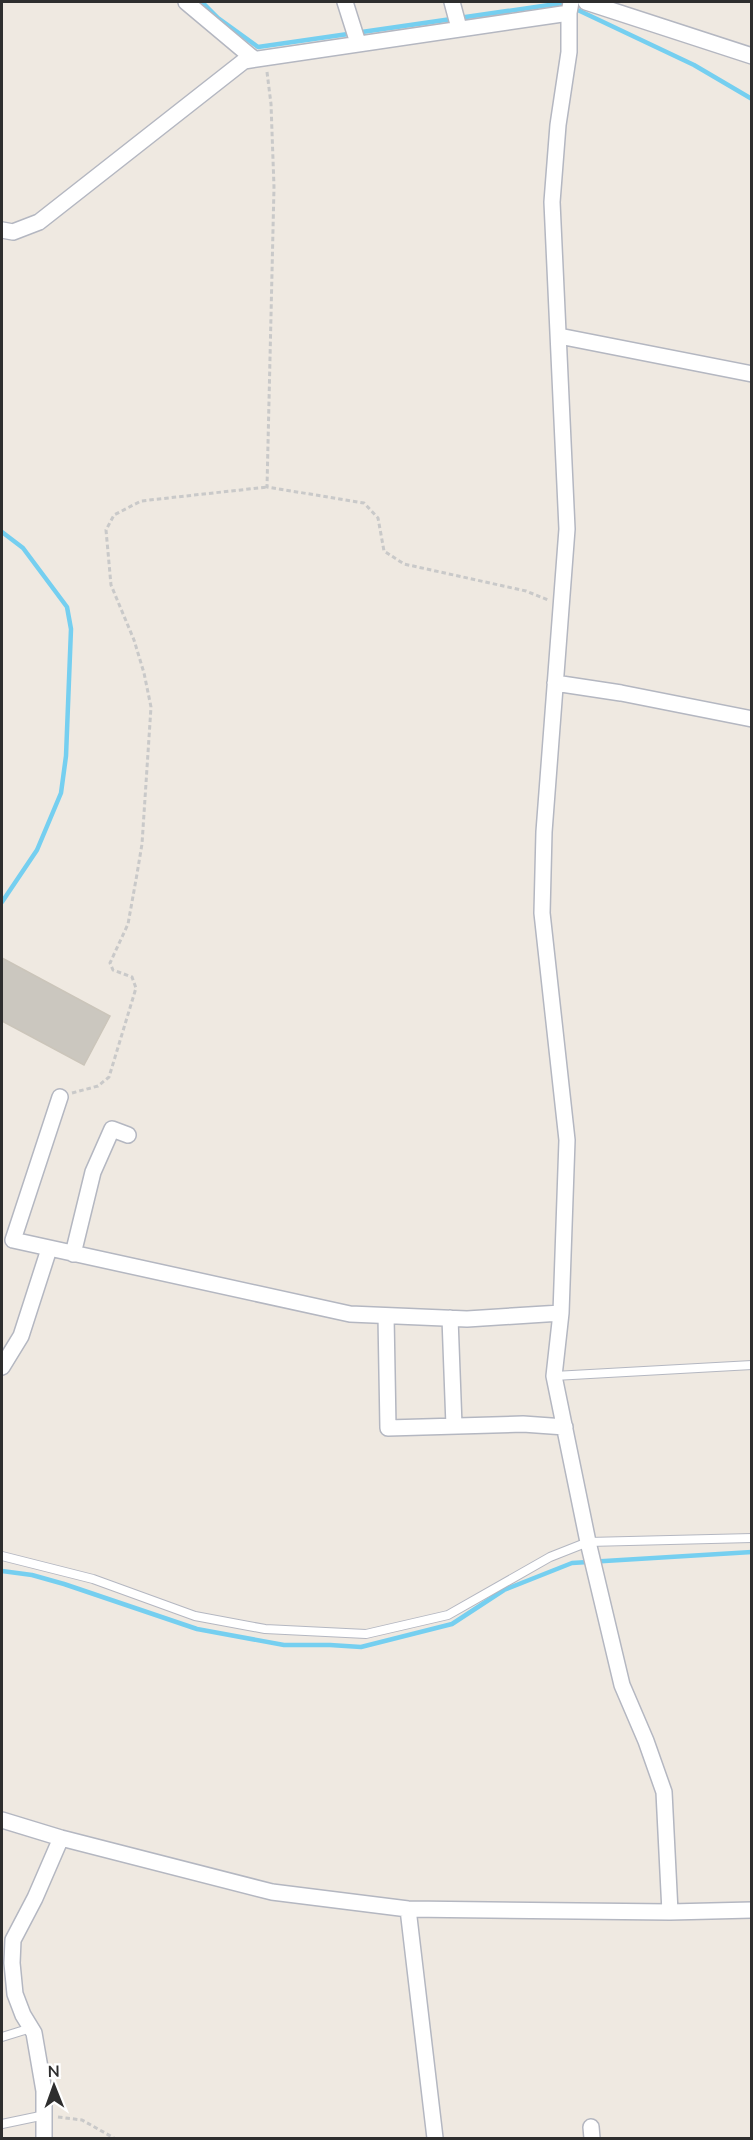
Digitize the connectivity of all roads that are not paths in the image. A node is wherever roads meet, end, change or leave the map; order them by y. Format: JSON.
{"nodes":[{"id":1,"x":186,"y":2,"type":"edge"},
{"id":2,"x":345,"y":2,"type":"edge"},
{"id":3,"x":586,"y":2,"type":"edge"},
{"id":4,"x":453,"y":5,"type":"edge"},
{"id":5,"x":570,"y":9,"type":"edge"},
{"id":6,"x":458,"y":28,"type":"junction"},
{"id":7,"x":358,"y":44,"type":"junction"},
{"id":8,"x":752,"y":56,"type":"edge"},
{"id":9,"x":260,"y":58,"type":"junction"},
{"id":10,"x":2,"y":230,"type":"edge"},
{"id":11,"x":559,"y":336,"type":"junction"},
{"id":12,"x":752,"y":374,"type":"edge"},
{"id":13,"x":555,"y":683,"type":"junction"},
{"id":14,"x":752,"y":719,"type":"edge"},
{"id":15,"x":60,"y":1097,"type":"road end"},
{"id":16,"x":128,"y":1135,"type":"dead end"},
{"id":17,"x":49,"y":1249,"type":"junction"},
{"id":18,"x":73,"y":1254,"type":"junction"},
{"id":19,"x":561,"y":1313,"type":"junction"},
{"id":20,"x":387,"y":1316,"type":"junction"},
{"id":21,"x":450,"y":1318,"type":"junction"},
{"id":22,"x":752,"y":1365,"type":"edge"},
{"id":23,"x":2,"y":1367,"type":"edge"},
{"id":24,"x":554,"y":1376,"type":"junction"},
{"id":25,"x":454,"y":1426,"type":"junction"},
{"id":26,"x":565,"y":1427,"type":"junction"},
{"id":27,"x":752,"y":1538,"type":"edge"},
{"id":28,"x":588,"y":1542,"type":"junction"},
{"id":29,"x":2,"y":1556,"type":"edge"},
{"id":30,"x":2,"y":1820,"type":"edge"},
{"id":31,"x":61,"y":1838,"type":"junction"},
{"id":32,"x":408,"y":1909,"type":"junction"},
{"id":33,"x":752,"y":1910,"type":"edge"},
{"id":34,"x":670,"y":1912,"type":"junction"},
{"id":35,"x":31,"y":2028,"type":"junction"},
{"id":36,"x":2,"y":2037,"type":"edge"},
{"id":37,"x":45,"y":2115,"type":"junction"},
{"id":38,"x":2,"y":2124,"type":"edge"},
{"id":39,"x":44,"y":2139,"type":"edge"},
{"id":40,"x":435,"y":2139,"type":"edge"}],
"edges":[{"from":1,"to":9,"type":"street"},
{"from":2,"to":7,"type":"street"},
{"from":3,"to":8,"type":"street"},
{"from":4,"to":6,"type":"street"},
{"from":5,"to":6,"type":"street"},
{"from":5,"to":11,"type":"street"},
{"from":6,"to":7,"type":"street"},
{"from":7,"to":9,"type":"street"},
{"from":9,"to":10,"type":"street"},
{"from":11,"to":12,"type":"street"},
{"from":11,"to":13,"type":"street"},
{"from":13,"to":14,"type":"street"},
{"from":13,"to":19,"type":"street"},
{"from":15,"to":17,"type":"street"},
{"from":16,"to":18,"type":"street"},
{"from":17,"to":18,"type":"street"},
{"from":17,"to":23,"type":"street"},
{"from":18,"to":20,"type":"street"},
{"from":19,"to":21,"type":"street"},
{"from":19,"to":24,"type":"street"},
{"from":20,"to":21,"type":"street"},
{"from":20,"to":25,"type":"street"},
{"from":21,"to":25,"type":"street"},
{"from":22,"to":24,"type":"lane"},
{"from":24,"to":26,"type":"street"},
{"from":25,"to":26,"type":"street"},
{"from":26,"to":28,"type":"street"},
{"from":27,"to":28,"type":"lane"},
{"from":28,"to":29,"type":"lane"},
{"from":28,"to":34,"type":"street"},
{"from":30,"to":31,"type":"street"},
{"from":31,"to":32,"type":"street"},
{"from":31,"to":35,"type":"street"},
{"from":32,"to":34,"type":"street"},
{"from":32,"to":40,"type":"street"},
{"from":33,"to":34,"type":"street"},
{"from":35,"to":36,"type":"lane"},
{"from":35,"to":37,"type":"street"},
{"from":37,"to":38,"type":"lane"},
{"from":37,"to":39,"type":"street"}]}
